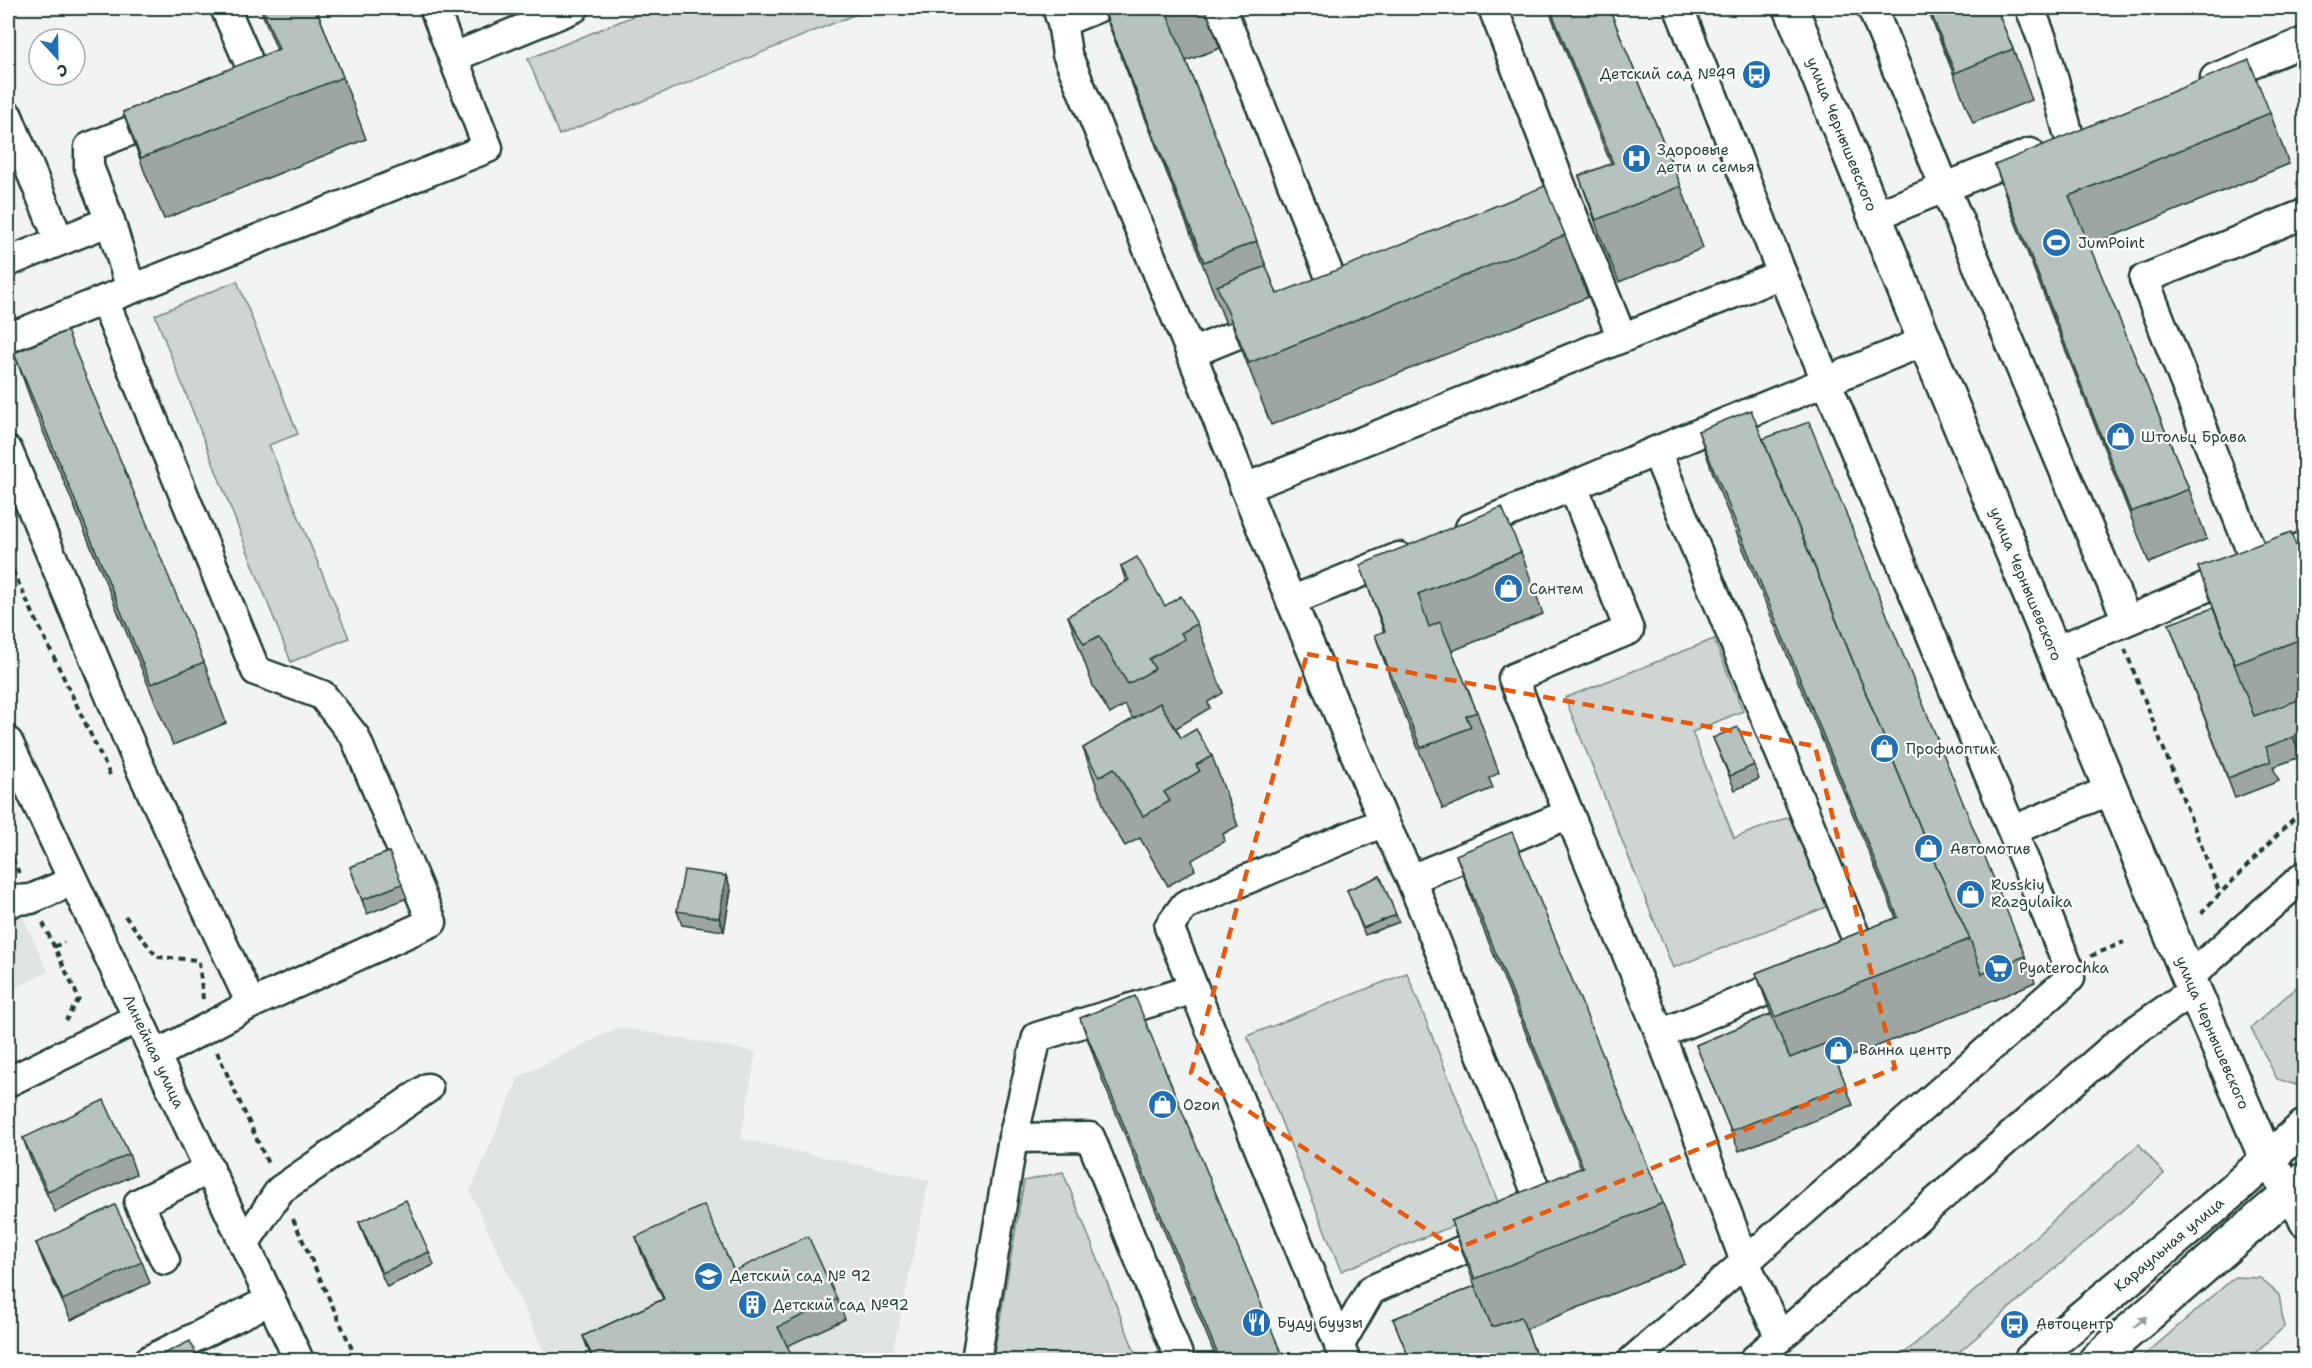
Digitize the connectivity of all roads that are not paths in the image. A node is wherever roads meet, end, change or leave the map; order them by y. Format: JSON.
{"nodes":[{"id":1,"x":225,"y":8,"type":"edge"},
{"id":2,"x":434,"y":8,"type":"edge"},
{"id":3,"x":574,"y":8,"type":"edge"},
{"id":4,"x":1097,"y":8,"type":"edge"},
{"id":5,"x":1221,"y":8,"type":"edge"},
{"id":6,"x":1493,"y":8,"type":"edge"},
{"id":7,"x":1679,"y":8,"type":"edge"},
{"id":8,"x":1791,"y":8,"type":"edge"},
{"id":9,"x":1872,"y":8,"type":"edge"},
{"id":10,"x":2030,"y":8,"type":"edge"},
{"id":11,"x":1060,"y":15,"type":"edge"},
{"id":12,"x":2304,"y":43,"type":"edge"},
{"id":13,"x":454,"y":57,"type":"junction"},
{"id":14,"x":2187,"y":89,"type":"edge"},
{"id":15,"x":8,"y":116,"type":"edge"},
{"id":16,"x":1945,"y":188,"type":"junction"},
{"id":17,"x":1567,"y":201,"type":"junction"},
{"id":18,"x":2304,"y":214,"type":"edge"},
{"id":19,"x":1875,"y":216,"type":"junction"},
{"id":20,"x":110,"y":221,"type":"junction"},
{"id":21,"x":1490,"y":232,"type":"edge"},
{"id":22,"x":59,"y":240,"type":"junction"},
{"id":23,"x":8,"y":262,"type":"edge"},
{"id":24,"x":1782,"y":274,"type":"junction"},
{"id":25,"x":131,"y":289,"type":"junction"},
{"id":26,"x":104,"y":300,"type":"junction"},
{"id":27,"x":8,"y":338,"type":"edge"},
{"id":28,"x":1622,"y":338,"type":"junction"},
{"id":29,"x":1925,"y":341,"type":"junction"},
{"id":30,"x":1191,"y":353,"type":"junction"},
{"id":31,"x":1827,"y":383,"type":"junction"},
{"id":32,"x":8,"y":451,"type":"edge"},
{"id":33,"x":1656,"y":451,"type":"junction"},
{"id":34,"x":1573,"y":486,"type":"junction"},
{"id":35,"x":1245,"y":488,"type":"junction"},
{"id":36,"x":2304,"y":546,"type":"edge"},
{"id":37,"x":2257,"y":566,"type":"junction"},
{"id":38,"x":1291,"y":601,"type":"junction"},
{"id":39,"x":2127,"y":620,"type":"junction"},
{"id":40,"x":2055,"y":651,"type":"junction"},
{"id":41,"x":8,"y":742,"type":"edge"},
{"id":42,"x":2111,"y":790,"type":"junction"},
{"id":43,"x":1569,"y":814,"type":"junction"},
{"id":44,"x":1384,"y":822,"type":"junction"},
{"id":45,"x":2013,"y":831,"type":"junction"},
{"id":46,"x":2304,"y":876,"type":"edge"},
{"id":47,"x":1412,"y":879,"type":"junction"},
{"id":48,"x":73,"y":881,"type":"junction"},
{"id":49,"x":19,"y":901,"type":"edge"},
{"id":50,"x":2192,"y":983,"type":"junction"},
{"id":51,"x":1194,"y":989,"type":"junction"},
{"id":52,"x":251,"y":1004,"type":"junction"},
{"id":53,"x":138,"y":1018,"type":"junction"},
{"id":54,"x":1660,"y":1034,"type":"junction"},
{"id":55,"x":156,"y":1055,"type":"junction"},
{"id":56,"x":8,"y":1082,"type":"edge"},
{"id":57,"x":428,"y":1088,"type":"dead end"},
{"id":58,"x":2304,"y":1127,"type":"edge"},
{"id":59,"x":1013,"y":1138,"type":"junction"},
{"id":60,"x":2267,"y":1160,"type":"junction"},
{"id":61,"x":210,"y":1169,"type":"junction"},
{"id":62,"x":2298,"y":1186,"type":"edge"},
{"id":63,"x":2304,"y":1222,"type":"edge"},
{"id":64,"x":244,"y":1244,"type":"junction"},
{"id":65,"x":165,"y":1260,"type":"dead end"},
{"id":66,"x":1746,"y":1264,"type":"junction"},
{"id":67,"x":271,"y":1300,"type":"junction"},
{"id":68,"x":1780,"y":1338,"type":"junction"},
{"id":69,"x":1342,"y":1353,"type":"edge"},
{"id":70,"x":149,"y":1360,"type":"edge"},
{"id":71,"x":299,"y":1360,"type":"edge"},
{"id":72,"x":976,"y":1360,"type":"edge"},
{"id":73,"x":1180,"y":1360,"type":"edge"},
{"id":74,"x":1634,"y":1360,"type":"edge"},
{"id":75,"x":1754,"y":1360,"type":"edge"},
{"id":76,"x":2031,"y":1360,"type":"edge"},
{"id":77,"x":2096,"y":1360,"type":"edge"}],
"edges":[{"from":1,"to":20,"type":"street"},
{"from":2,"to":13,"type":"street"},
{"from":3,"to":13,"type":"street"},
{"from":4,"to":11,"type":"street"},
{"from":5,"to":30,"type":"street"},
{"from":6,"to":17,"type":"street"},
{"from":7,"to":24,"type":"street"},
{"from":8,"to":19,"type":"main road","name":"улица Чернышевского"},
{"from":9,"to":16,"type":"street"},
{"from":10,"to":16,"type":"street"},
{"from":11,"to":30,"type":"street"},
{"from":12,"to":14,"type":"street"},
{"from":13,"to":25,"type":"street"},
{"from":15,"to":22,"type":"street"},
{"from":16,"to":19,"type":"street"},
{"from":16,"to":39,"type":"street"},
{"from":17,"to":21,"type":"street"},
{"from":17,"to":28,"type":"street"},
{"from":18,"to":37,"type":"street"},
{"from":19,"to":29,"type":"main road","name":"улица Чернышевского"},
{"from":20,"to":22,"type":"street"},
{"from":20,"to":25,"type":"street"},
{"from":22,"to":23,"type":"street"},
{"from":24,"to":28,"type":"street"},
{"from":24,"to":31,"type":"street"},
{"from":25,"to":26,"type":"street"},
{"from":26,"to":27,"type":"street"},
{"from":26,"to":52,"type":"street"},
{"from":28,"to":35,"type":"street"},
{"from":29,"to":31,"type":"street"},
{"from":29,"to":40,"type":"main road","name":"улица Чернышевского"},
{"from":30,"to":35,"type":"street"},
{"from":31,"to":33,"type":"street"},
{"from":31,"to":45,"type":"street"},
{"from":32,"to":52,"type":"street"},
{"from":33,"to":34,"type":"street"},
{"from":33,"to":54,"type":"street"},
{"from":34,"to":38,"type":"street"},
{"from":34,"to":43,"type":"street"},
{"from":35,"to":38,"type":"street"},
{"from":36,"to":37,"type":"street"},
{"from":37,"to":39,"type":"street"},
{"from":38,"to":44,"type":"street"},
{"from":39,"to":40,"type":"street"},
{"from":40,"to":42,"type":"main road","name":"улица Чернышевского"},
{"from":41,"to":48,"type":"street","name":"Линейная улица"},
{"from":42,"to":45,"type":"street"},
{"from":42,"to":50,"type":"main road","name":"улица Чернышевского"},
{"from":43,"to":47,"type":"street"},
{"from":43,"to":54,"type":"street"},
{"from":44,"to":47,"type":"street"},
{"from":44,"to":51,"type":"street"},
{"from":45,"to":66,"type":"street"},
{"from":46,"to":50,"type":"street"},
{"from":47,"to":69,"type":"street"},
{"from":48,"to":49,"type":"street"},
{"from":48,"to":53,"type":"street","name":"Линейная улица"},
{"from":50,"to":60,"type":"main road","name":"улица Чернышевского"},
{"from":50,"to":68,"type":"street"},
{"from":51,"to":59,"type":"street"},
{"from":51,"to":69,"type":"street"},
{"from":52,"to":55,"type":"street"},
{"from":53,"to":55,"type":"street","name":"Линейная улица"},
{"from":53,"to":56,"type":"street"},
{"from":54,"to":66,"type":"street"},
{"from":55,"to":61,"type":"street","name":"Линейная улица"},
{"from":57,"to":64,"type":"street"},
{"from":58,"to":60,"type":"main road","name":"Караульная улица"},
{"from":59,"to":72,"type":"street"},
{"from":59,"to":73,"type":"street"},
{"from":60,"to":62,"type":"main road","name":"улица Чернышевского"},
{"from":60,"to":76,"type":"main road","name":"Караульная улица"},
{"from":61,"to":64,"type":"street","name":"Линейная улица"},
{"from":61,"to":65,"type":"street"},
{"from":62,"to":63,"type":"street"},
{"from":77,"to":62,"type":"main road","one_way":true},
{"from":64,"to":67,"type":"street","name":"Линейная улица"},
{"from":66,"to":68,"type":"street"},
{"from":66,"to":74,"type":"street"},
{"from":67,"to":70,"type":"street"},
{"from":67,"to":71,"type":"street","name":"Линейная улица"},
{"from":68,"to":75,"type":"street"}]}
